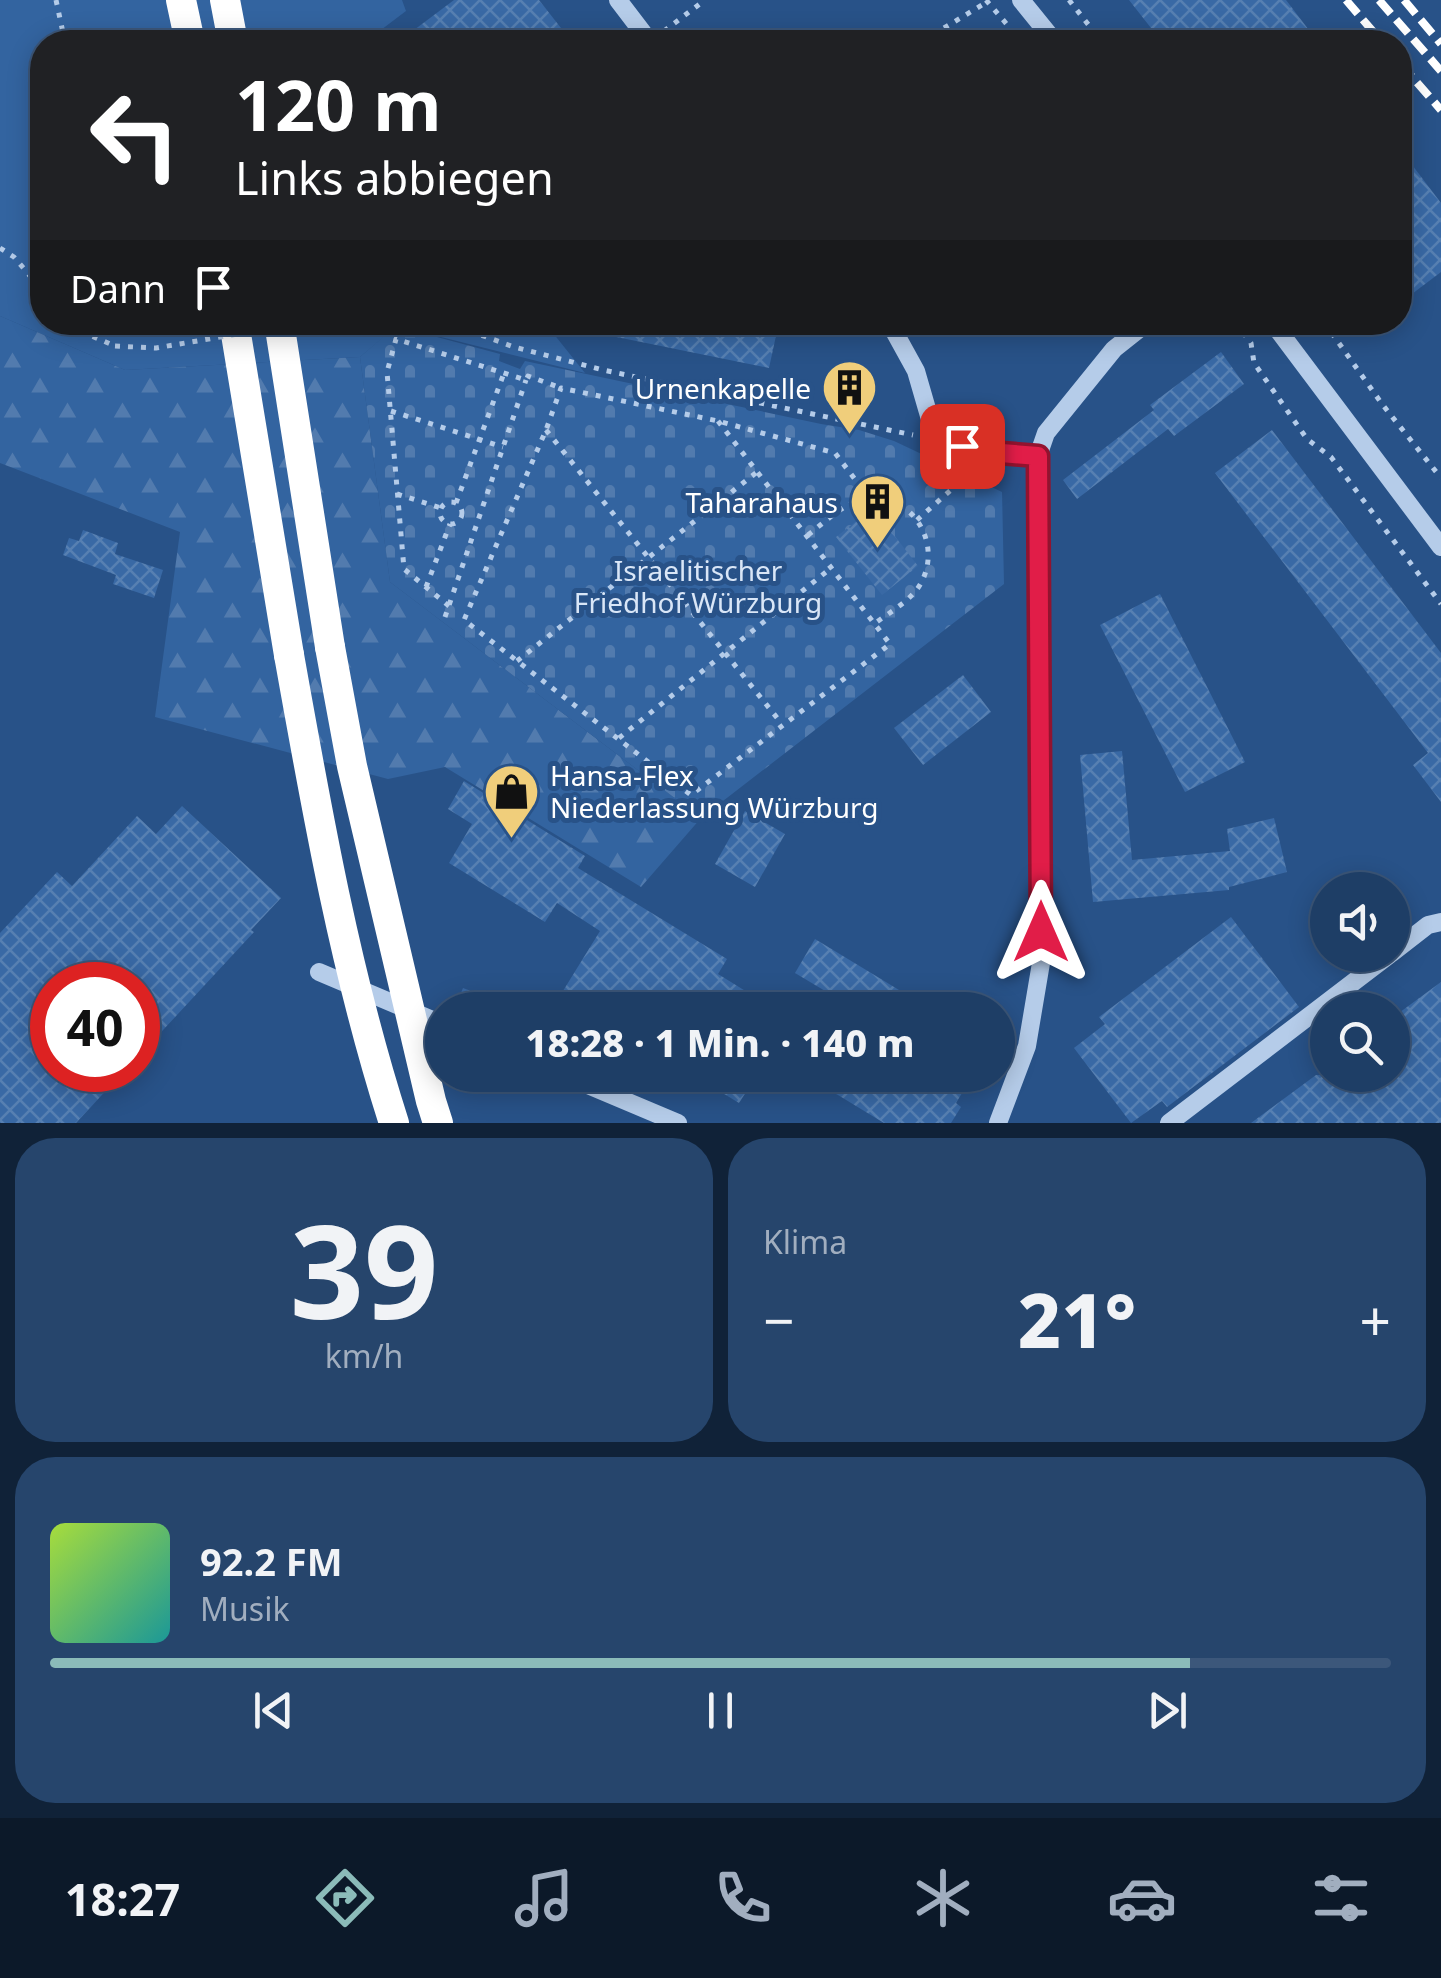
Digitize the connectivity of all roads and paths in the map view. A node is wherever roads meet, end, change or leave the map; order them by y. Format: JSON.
{"nodes":[{"id":1,"x":56,"y":0,"type":"edge"},
{"id":2,"x":181,"y":0,"type":"edge"},
{"id":3,"x":224,"y":0,"type":"edge"},
{"id":4,"x":618,"y":0,"type":"edge"},
{"id":5,"x":705,"y":0,"type":"edge"},
{"id":6,"x":1022,"y":0,"type":"edge"},
{"id":7,"x":1068,"y":0,"type":"edge"},
{"id":8,"x":986,"y":1,"type":"edge"},
{"id":9,"x":944,"y":28,"type":"dead end"},
{"id":10,"x":62,"y":30,"type":"edge"},
{"id":11,"x":187,"y":30,"type":"edge"},
{"id":12,"x":230,"y":30,"type":"edge"},
{"id":13,"x":641,"y":30,"type":"edge"},
{"id":14,"x":666,"y":30,"type":"edge"},
{"id":15,"x":1011,"y":30,"type":"edge"},
{"id":16,"x":1046,"y":30,"type":"edge"},
{"id":17,"x":1092,"y":30,"type":"edge"},
{"id":18,"x":0,"y":248,"type":"edge"},
{"id":19,"x":30,"y":276,"type":"edge"},
{"id":20,"x":90,"y":335,"type":"edge"},
{"id":21,"x":232,"y":335,"type":"edge"},
{"id":22,"x":236,"y":335,"type":"edge"},
{"id":23,"x":281,"y":335,"type":"edge"},
{"id":24,"x":481,"y":335,"type":"edge"},
{"id":25,"x":896,"y":335,"type":"edge"},
{"id":26,"x":1132,"y":335,"type":"edge"},
{"id":27,"x":1245,"y":335,"type":"edge"},
{"id":28,"x":1282,"y":335,"type":"edge"},
{"id":29,"x":1333,"y":335,"type":"edge"},
{"id":30,"x":504,"y":373,"type":"junction"},
{"id":31,"x":526,"y":380,"type":"junction"},
{"id":32,"x":561,"y":388,"type":"junction"},
{"id":33,"x":390,"y":410,"type":"junction"},
{"id":34,"x":718,"y":421,"type":"junction"},
{"id":35,"x":546,"y":430,"type":"junction"},
{"id":36,"x":481,"y":440,"type":"junction"},
{"id":37,"x":936,"y":440,"type":"junction"},
{"id":38,"x":503,"y":447,"type":"junction"},
{"id":39,"x":989,"y":452,"type":"junction"},
{"id":40,"x":1038,"y":456,"type":"junction"},
{"id":41,"x":757,"y":472,"type":"junction"},
{"id":42,"x":966,"y":474,"type":"joint"},
{"id":43,"x":1441,"y":478,"type":"edge"},
{"id":44,"x":398,"y":494,"type":"junction"},
{"id":45,"x":870,"y":499,"type":"junction"},
{"id":46,"x":456,"y":503,"type":"junction"},
{"id":47,"x":441,"y":508,"type":"junction"},
{"id":48,"x":916,"y":520,"type":"junction"},
{"id":49,"x":450,"y":524,"type":"junction"},
{"id":50,"x":807,"y":535,"type":"junction"},
{"id":51,"x":1441,"y":548,"type":"edge"},
{"id":52,"x":649,"y":557,"type":"junction"},
{"id":53,"x":832,"y":568,"type":"junction"},
{"id":54,"x":426,"y":586,"type":"junction"},
{"id":55,"x":1441,"y":604,"type":"edge"},
{"id":56,"x":449,"y":606,"type":"junction"},
{"id":57,"x":446,"y":617,"type":"dead end"},
{"id":58,"x":874,"y":624,"type":"junction"},
{"id":59,"x":726,"y":653,"type":"junction"},
{"id":60,"x":517,"y":661,"type":"junction"},
{"id":61,"x":783,"y":725,"type":"junction"},
{"id":62,"x":619,"y":738,"type":"junction"},
{"id":63,"x":1441,"y":922,"type":"edge"},
{"id":64,"x":1410,"y":940,"type":"edge"},
{"id":65,"x":319,"y":972,"type":"dead end"},
{"id":66,"x":1367,"y":972,"type":"edge"},
{"id":67,"x":425,"y":1017,"type":"edge"},
{"id":68,"x":604,"y":1092,"type":"edge"},
{"id":69,"x":394,"y":1123,"type":"edge"},
{"id":70,"x":438,"y":1123,"type":"edge"},
{"id":71,"x":678,"y":1123,"type":"edge"},
{"id":72,"x":998,"y":1123,"type":"edge"},
{"id":73,"x":1170,"y":1123,"type":"edge"}],
"edges":[{"from":1,"to":10,"type":"path"},
{"from":2,"to":11,"type":"highway"},
{"from":3,"to":12,"type":"highway"},
{"from":4,"to":13,"type":"street"},
{"from":5,"to":14,"type":"path"},
{"from":6,"to":16,"type":"street"},
{"from":7,"to":17,"type":"path"},
{"from":8,"to":9,"type":"path"},
{"from":8,"to":15,"type":"path"},
{"from":18,"to":19,"type":"path"},
{"from":20,"to":21,"type":"path","bridge":true},
{"from":22,"to":69,"type":"highway","bridge":true},
{"from":23,"to":70,"type":"highway","bridge":true},
{"from":24,"to":37,"type":"path"},
{"from":25,"to":37,"type":"street"},
{"from":26,"to":40,"type":"street"},
{"from":27,"to":55,"type":"path"},
{"from":28,"to":51,"type":"street"},
{"from":29,"to":43,"type":"path"},
{"from":30,"to":31,"type":"path"},
{"from":30,"to":33,"type":"path"},
{"from":30,"to":36,"type":"path"},
{"from":31,"to":32,"type":"path"},
{"from":31,"to":38,"type":"path"},
{"from":32,"to":34,"type":"path"},
{"from":32,"to":35,"type":"path"},
{"from":33,"to":36,"type":"path"},
{"from":33,"to":44,"type":"path"},
{"from":34,"to":41,"type":"path"},
{"from":34,"to":45,"type":"path"},
{"from":35,"to":52,"type":"path"},
{"from":35,"to":60,"type":"path"},
{"from":36,"to":38,"type":"path"},
{"from":36,"to":46,"type":"path"},
{"from":37,"to":39,"type":"street"},
{"from":38,"to":56,"type":"path"},
{"from":39,"to":40,"type":"street"},
{"from":39,"to":42,"type":"street"},
{"from":40,"to":72,"type":"street"},
{"from":41,"to":50,"type":"path"},
{"from":41,"to":52,"type":"path"},
{"from":42,"to":48,"type":"path"},
{"from":44,"to":47,"type":"path"},
{"from":44,"to":54,"type":"path"},
{"from":45,"to":48,"type":"path"},
{"from":45,"to":50,"type":"path"},
{"from":46,"to":47,"type":"path"},
{"from":46,"to":49,"type":"path"},
{"from":47,"to":49,"type":"path"},
{"from":48,"to":58,"type":"path"},
{"from":49,"to":54,"type":"path"},
{"from":50,"to":53,"type":"path"},
{"from":52,"to":59,"type":"path"},
{"from":52,"to":60,"type":"path"},
{"from":53,"to":58,"type":"path"},
{"from":53,"to":59,"type":"path"},
{"from":54,"to":56,"type":"path"},
{"from":56,"to":57,"type":"path"},
{"from":58,"to":61,"type":"path"},
{"from":59,"to":61,"type":"path"},
{"from":59,"to":62,"type":"path"},
{"from":60,"to":62,"type":"path"},
{"from":61,"to":62,"type":"path"},
{"from":63,"to":64,"type":"street"},
{"from":65,"to":67,"type":"street"},
{"from":66,"to":73,"type":"street"},
{"from":68,"to":71,"type":"street"}]}
